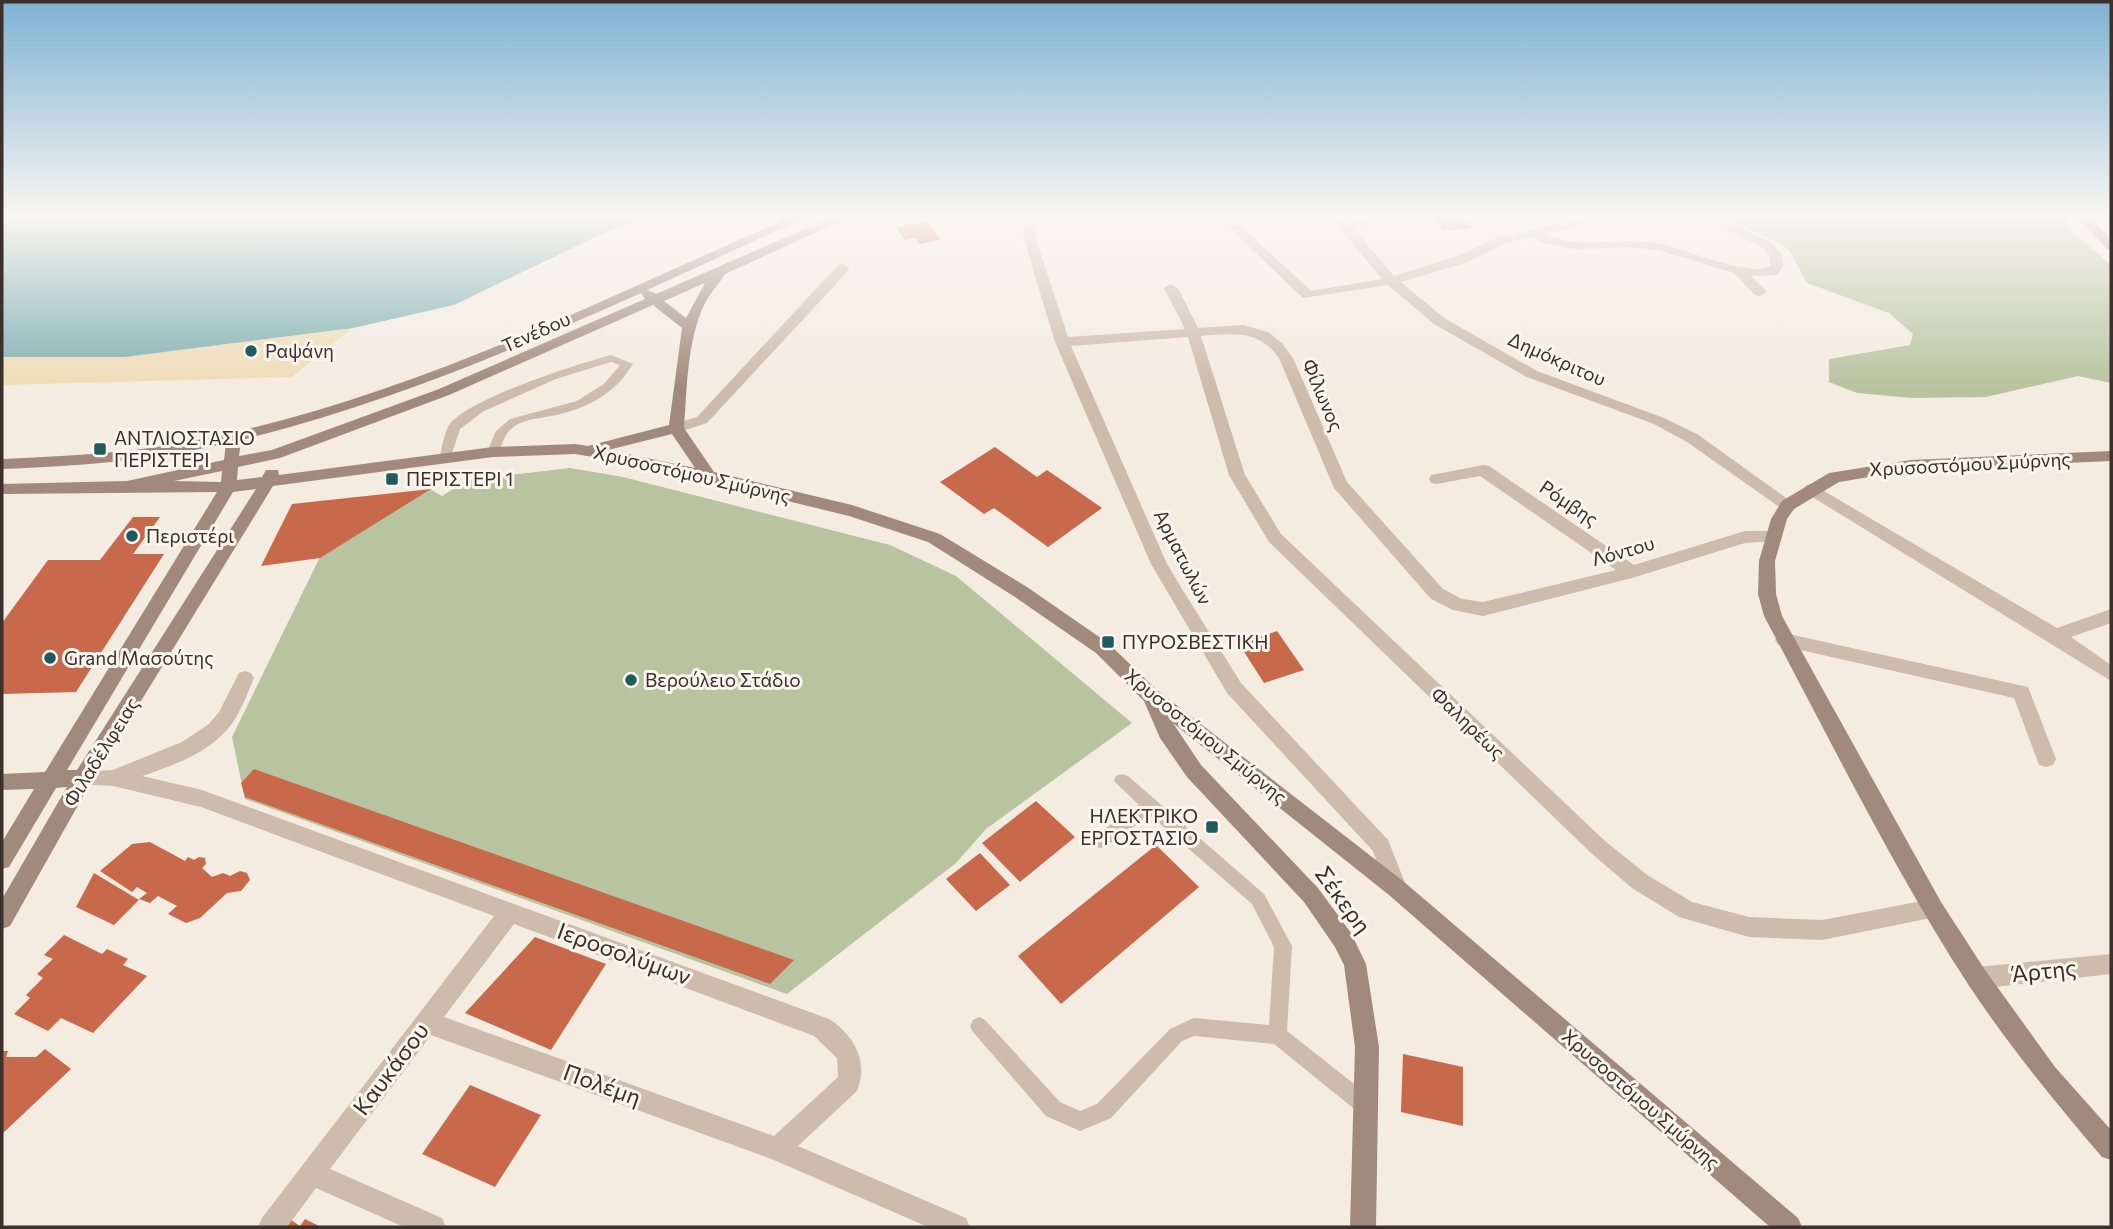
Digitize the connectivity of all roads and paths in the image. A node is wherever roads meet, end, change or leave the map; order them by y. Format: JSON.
{"nodes":[{"id":1,"x":673,"y":272,"type":"edge"},
{"id":2,"x":719,"y":272,"type":"edge"},
{"id":3,"x":722,"y":272,"type":"edge"},
{"id":4,"x":839,"y":272,"type":"edge"},
{"id":5,"x":1040,"y":272,"type":"edge"},
{"id":6,"x":1285,"y":272,"type":"edge"},
{"id":7,"x":1384,"y":272,"type":"edge"},
{"id":8,"x":1419,"y":272,"type":"edge"},
{"id":9,"x":1740,"y":272,"type":"edge"},
{"id":10,"x":1391,"y":281,"type":"junction"},
{"id":11,"x":639,"y":287,"type":"junction"},
{"id":12,"x":1171,"y":288,"type":"dead end"},
{"id":13,"x":1760,"y":292,"type":"dead end"},
{"id":14,"x":656,"y":301,"type":"junction"},
{"id":15,"x":689,"y":327,"type":"junction"},
{"id":16,"x":1193,"y":332,"type":"junction"},
{"id":17,"x":1062,"y":342,"type":"junction"},
{"id":18,"x":271,"y":428,"type":"junction"},
{"id":19,"x":676,"y":428,"type":"junction"},
{"id":20,"x":234,"y":438,"type":"junction"},
{"id":21,"x":587,"y":450,"type":"junction"},
{"id":22,"x":494,"y":452,"type":"junction"},
{"id":23,"x":275,"y":454,"type":"junction"},
{"id":24,"x":2111,"y":456,"type":"edge"},
{"id":25,"x":445,"y":459,"type":"junction"},
{"id":26,"x":2,"y":464,"type":"edge"},
{"id":27,"x":232,"y":464,"type":"junction"},
{"id":28,"x":708,"y":475,"type":"junction"},
{"id":29,"x":1437,"y":479,"type":"dead end"},
{"id":30,"x":271,"y":481,"type":"junction"},
{"id":31,"x":127,"y":486,"type":"junction"},
{"id":32,"x":228,"y":486,"type":"junction"},
{"id":33,"x":2,"y":489,"type":"edge"},
{"id":34,"x":1812,"y":489,"type":"junction"},
{"id":35,"x":1788,"y":505,"type":"junction"},
{"id":36,"x":1773,"y":535,"type":"junction"},
{"id":37,"x":1632,"y":572,"type":"junction"},
{"id":38,"x":1483,"y":609,"type":"joint"},
{"id":39,"x":2111,"y":616,"type":"edge"},
{"id":40,"x":2055,"y":636,"type":"junction"},
{"id":41,"x":1784,"y":639,"type":"junction"},
{"id":42,"x":2111,"y":674,"type":"edge"},
{"id":43,"x":245,"y":678,"type":"dead end"},
{"id":44,"x":1150,"y":695,"type":"junction"},
{"id":45,"x":2046,"y":759,"type":"dead end"},
{"id":46,"x":50,"y":778,"type":"junction"},
{"id":47,"x":83,"y":778,"type":"junction"},
{"id":48,"x":113,"y":778,"type":"junction"},
{"id":49,"x":1122,"y":781,"type":"dead end"},
{"id":50,"x":2,"y":782,"type":"edge"},
{"id":51,"x":1150,"y":806,"type":"junction"},
{"id":52,"x":1100,"y":841,"type":"dead end"},
{"id":53,"x":2,"y":860,"type":"edge"},
{"id":54,"x":1396,"y":888,"type":"junction"},
{"id":55,"x":1933,"y":909,"type":"junction"},
{"id":56,"x":511,"y":911,"type":"junction"},
{"id":57,"x":2,"y":919,"type":"edge"},
{"id":58,"x":2111,"y":964,"type":"edge"},
{"id":59,"x":1977,"y":978,"type":"junction"},
{"id":60,"x":427,"y":1022,"type":"junction"},
{"id":61,"x":979,"y":1027,"type":"dead end"},
{"id":62,"x":1278,"y":1035,"type":"junction"},
{"id":63,"x":1365,"y":1105,"type":"junction"},
{"id":64,"x":2111,"y":1148,"type":"edge"},
{"id":65,"x":777,"y":1149,"type":"junction"},
{"id":66,"x":311,"y":1173,"type":"junction"},
{"id":67,"x":271,"y":1227,"type":"edge"},
{"id":68,"x":433,"y":1227,"type":"edge"},
{"id":69,"x":957,"y":1227,"type":"edge"},
{"id":70,"x":1363,"y":1227,"type":"edge"},
{"id":71,"x":1789,"y":1227,"type":"edge"}],
"edges":[{"from":1,"to":11,"type":"street","name":"Τενέδου"},
{"from":2,"to":14,"type":"street","name":"Τενέδου"},
{"from":3,"to":15,"type":"street"},
{"from":4,"to":19,"type":"street"},
{"from":5,"to":17,"type":"street","name":"Αρματωλών"},
{"from":6,"to":10,"type":"street"},
{"from":7,"to":10,"type":"street","name":"Δημόκριτου"},
{"from":8,"to":10,"type":"street"},
{"from":9,"to":13,"type":"street"},
{"from":10,"to":35,"type":"street","name":"Δημόκριτου"},
{"from":11,"to":14,"type":"street"},
{"from":11,"to":18,"type":"street","name":"Τενέδου"},
{"from":12,"to":16,"type":"street","name":"Φαληρέως"},
{"from":14,"to":15,"type":"street"},
{"from":14,"to":23,"type":"street","name":"Τενέδου"},
{"from":15,"to":19,"type":"street"},
{"from":16,"to":17,"type":"street","name":"Φίλωνος"},
{"from":16,"to":38,"type":"street","name":"Φίλωνος"},
{"from":16,"to":55,"type":"street","name":"Φαληρέως"},
{"from":17,"to":54,"type":"street","name":"Αρματωλών"},
{"from":18,"to":20,"type":"street","name":"Τενέδου"},
{"from":18,"to":23,"type":"street"},
{"from":19,"to":21,"type":"street"},
{"from":19,"to":28,"type":"street"},
{"from":20,"to":26,"type":"street","name":"Τενέδου"},
{"from":20,"to":27,"type":"street"},
{"from":21,"to":22,"type":"street","name":"Χρυσοστόμου Σμύρνης"},
{"from":21,"to":28,"type":"street","name":"Χρυσοστόμου Σμύρνης"},
{"from":22,"to":25,"type":"street","name":"Χρυσοστόμου Σμύρνης"},
{"from":22,"to":25,"type":"lane"},
{"from":23,"to":27,"type":"street","name":"Τενέδου"},
{"from":23,"to":30,"type":"street"},
{"from":24,"to":34,"type":"street","name":"Χρυσοστόμου Σμύρνης"},
{"from":25,"to":30,"type":"street","name":"Χρυσοστόμου Σμύρνης"},
{"from":27,"to":31,"type":"street"},
{"from":27,"to":32,"type":"street"},
{"from":28,"to":44,"type":"street","name":"Χρυσοστόμου Σμύρνης"},
{"from":29,"to":37,"type":"street","name":"Ρόμβης"},
{"from":30,"to":32,"type":"street","name":"Χρυσοστόμου Σμύρνης"},
{"from":30,"to":47,"type":"street","name":"Φιλαδέλφειας"},
{"from":31,"to":32,"type":"street","name":"Χρυσοστόμου Σμύρνης"},
{"from":31,"to":33,"type":"street"},
{"from":32,"to":46,"type":"street","name":"Φιλαδέλφειας"},
{"from":34,"to":35,"type":"street","name":"Χρυσοστόμου Σμύρνης"},
{"from":34,"to":40,"type":"street"},
{"from":35,"to":36,"type":"street","name":"Χρυσοστόμου Σμύρνης"},
{"from":36,"to":37,"type":"street","name":"Λόντου"},
{"from":36,"to":41,"type":"street","name":"Χρυσοστόμου Σμύρνης"},
{"from":37,"to":38,"type":"street","name":"Λόντου"},
{"from":39,"to":40,"type":"street"},
{"from":40,"to":42,"type":"street"},
{"from":41,"to":45,"type":"street"},
{"from":41,"to":55,"type":"street","name":"Χρυσοστόμου Σμύρνης"},
{"from":43,"to":48,"type":"street"},
{"from":44,"to":54,"type":"street","name":"Χρυσοστόμου Σμύρνης"},
{"from":44,"to":63,"type":"street","name":"Σέκερη"},
{"from":46,"to":47,"type":"street"},
{"from":46,"to":50,"type":"street"},
{"from":46,"to":53,"type":"street","name":"Φιλαδέλφειας"},
{"from":47,"to":48,"type":"street","name":"Ιεροσολύμων"},
{"from":47,"to":57,"type":"street","name":"Φιλαδέλφειας"},
{"from":48,"to":56,"type":"street","name":"Ιεροσολύμων"},
{"from":49,"to":51,"type":"lane"},
{"from":51,"to":52,"type":"lane"},
{"from":51,"to":62,"type":"lane"},
{"from":54,"to":71,"type":"street","name":"Χρυσοστόμου Σμύρνης"},
{"from":55,"to":59,"type":"street","name":"Χρυσοστόμου Σμύρνης"},
{"from":56,"to":60,"type":"street","name":"Καυκάσου"},
{"from":56,"to":65,"type":"street","name":"Ιεροσολύμων"},
{"from":58,"to":59,"type":"street","name":"Άρτης"},
{"from":59,"to":64,"type":"street","name":"Χρυσοστόμου Σμύρνης"},
{"from":60,"to":65,"type":"street","name":"Πολέμη"},
{"from":60,"to":66,"type":"street","name":"Καυκάσου"},
{"from":61,"to":62,"type":"lane"},
{"from":62,"to":63,"type":"lane"},
{"from":63,"to":70,"type":"street","name":"Σέκερη"},
{"from":65,"to":69,"type":"street"},
{"from":66,"to":67,"type":"street","name":"Καυκάσου"},
{"from":66,"to":68,"type":"street"}]}
